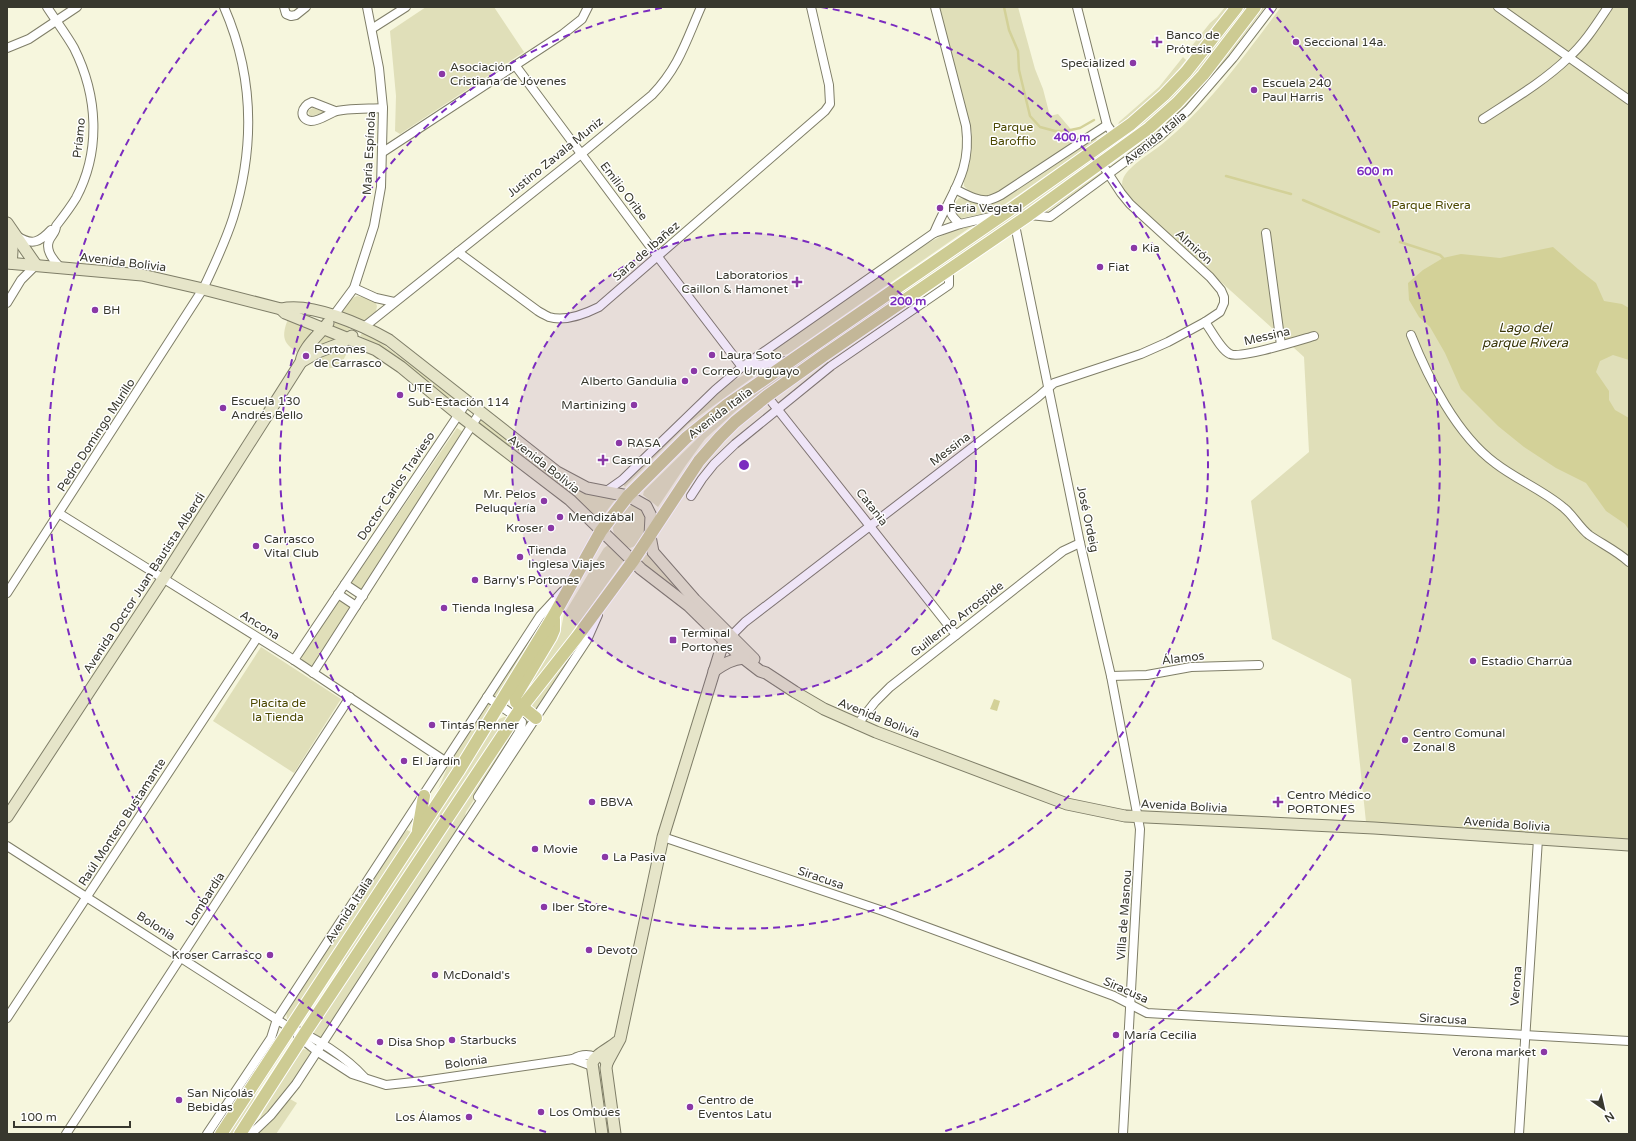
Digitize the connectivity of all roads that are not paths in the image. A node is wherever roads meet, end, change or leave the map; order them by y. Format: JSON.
{"nodes":[{"id":1,"x":47,"y":7,"type":"edge"},
{"id":2,"x":77,"y":7,"type":"edge"},
{"id":3,"x":224,"y":7,"type":"edge"},
{"id":4,"x":284,"y":7,"type":"edge"},
{"id":5,"x":306,"y":7,"type":"edge"},
{"id":6,"x":367,"y":7,"type":"edge"},
{"id":7,"x":406,"y":7,"type":"edge"},
{"id":8,"x":588,"y":7,"type":"edge"},
{"id":9,"x":702,"y":7,"type":"edge"},
{"id":10,"x":811,"y":7,"type":"edge"},
{"id":11,"x":935,"y":7,"type":"edge"},
{"id":12,"x":1077,"y":7,"type":"edge"},
{"id":13,"x":1237,"y":7,"type":"edge"},
{"id":14,"x":1255,"y":7,"type":"edge"},
{"id":15,"x":1272,"y":7,"type":"edge"},
{"id":16,"x":1498,"y":7,"type":"edge"},
{"id":17,"x":1608,"y":7,"type":"edge"},
{"id":18,"x":56,"y":21,"type":"junction"},
{"id":19,"x":373,"y":28,"type":"junction"},
{"id":20,"x":7,"y":48,"type":"edge"},
{"id":21,"x":1569,"y":57,"type":"junction"},
{"id":22,"x":515,"y":65,"type":"junction"},
{"id":23,"x":1629,"y":100,"type":"edge"},
{"id":24,"x":383,"y":108,"type":"junction"},
{"id":25,"x":335,"y":112,"type":"dead end"},
{"id":26,"x":1483,"y":119,"type":"dead end"},
{"id":27,"x":1107,"y":125,"type":"junction"},
{"id":28,"x":1115,"y":136,"type":"junction"},
{"id":29,"x":383,"y":152,"type":"junction"},
{"id":30,"x":581,"y":154,"type":"junction"},
{"id":31,"x":1102,"y":164,"type":"junction"},
{"id":32,"x":1108,"y":174,"type":"junction"},
{"id":33,"x":955,"y":189,"type":"junction"},
{"id":34,"x":950,"y":200,"type":"junction"},
{"id":35,"x":1004,"y":214,"type":"junction"},
{"id":36,"x":1029,"y":215,"type":"junction"},
{"id":37,"x":7,"y":223,"type":"edge"},
{"id":38,"x":960,"y":224,"type":"junction"},
{"id":39,"x":1015,"y":225,"type":"junction"},
{"id":40,"x":56,"y":226,"type":"junction"},
{"id":41,"x":934,"y":233,"type":"junction"},
{"id":42,"x":12,"y":234,"type":"edge"},
{"id":43,"x":1266,"y":234,"type":"dead end"},
{"id":44,"x":458,"y":252,"type":"junction"},
{"id":45,"x":658,"y":257,"type":"junction"},
{"id":46,"x":9,"y":263,"type":"edge"},
{"id":47,"x":36,"y":265,"type":"junction"},
{"id":48,"x":60,"y":268,"type":"junction"},
{"id":49,"x":949,"y":270,"type":"junction"},
{"id":50,"x":354,"y":288,"type":"junction"},
{"id":51,"x":203,"y":289,"type":"junction"},
{"id":52,"x":394,"y":302,"type":"junction"},
{"id":53,"x":7,"y":303,"type":"edge"},
{"id":54,"x":281,"y":309,"type":"junction"},
{"id":55,"x":334,"y":315,"type":"junction"},
{"id":56,"x":1205,"y":322,"type":"junction"},
{"id":57,"x":364,"y":327,"type":"junction"},
{"id":58,"x":323,"y":329,"type":"junction"},
{"id":59,"x":1411,"y":334,"type":"dead end"},
{"id":60,"x":1314,"y":336,"type":"dead end"},
{"id":61,"x":348,"y":338,"type":"junction"},
{"id":62,"x":1281,"y":345,"type":"junction"},
{"id":63,"x":793,"y":360,"type":"junction"},
{"id":64,"x":301,"y":362,"type":"junction"},
{"id":65,"x":742,"y":366,"type":"junction"},
{"id":66,"x":1048,"y":388,"type":"junction"},
{"id":67,"x":767,"y":396,"type":"junction"},
{"id":68,"x":467,"y":402,"type":"junction"},
{"id":69,"x":777,"y":409,"type":"junction"},
{"id":70,"x":481,"y":411,"type":"junction"},
{"id":71,"x":458,"y":415,"type":"junction"},
{"id":72,"x":472,"y":425,"type":"junction"},
{"id":73,"x":605,"y":492,"type":"junction"},
{"id":74,"x":628,"y":496,"type":"junction"},
{"id":75,"x":691,"y":496,"type":"dead end"},
{"id":76,"x":60,"y":514,"type":"junction"},
{"id":77,"x":870,"y":525,"type":"junction"},
{"id":78,"x":601,"y":530,"type":"junction"},
{"id":79,"x":650,"y":536,"type":"junction"},
{"id":80,"x":1080,"y":543,"type":"junction"},
{"id":81,"x":633,"y":561,"type":"junction"},
{"id":82,"x":1629,"y":562,"type":"edge"},
{"id":83,"x":163,"y":579,"type":"junction"},
{"id":84,"x":571,"y":582,"type":"junction"},
{"id":85,"x":345,"y":584,"type":"junction"},
{"id":86,"x":7,"y":593,"type":"edge"},
{"id":87,"x":338,"y":594,"type":"junction"},
{"id":88,"x":363,"y":596,"type":"junction"},
{"id":89,"x":603,"y":601,"type":"junction"},
{"id":90,"x":356,"y":606,"type":"junction"},
{"id":91,"x":554,"y":616,"type":"junction"},
{"id":92,"x":956,"y":635,"type":"junction"},
{"id":93,"x":257,"y":638,"type":"junction"},
{"id":94,"x":729,"y":638,"type":"junction"},
{"id":95,"x":744,"y":658,"type":"junction"},
{"id":96,"x":294,"y":660,"type":"junction"},
{"id":97,"x":1259,"y":665,"type":"dead end"},
{"id":98,"x":714,"y":671,"type":"junction"},
{"id":99,"x":314,"y":673,"type":"junction"},
{"id":100,"x":766,"y":673,"type":"junction"},
{"id":101,"x":1111,"y":676,"type":"junction"},
{"id":102,"x":350,"y":697,"type":"junction"},
{"id":103,"x":487,"y":697,"type":"junction"},
{"id":104,"x":499,"y":706,"type":"junction"},
{"id":105,"x":518,"y":712,"type":"junction"},
{"id":106,"x":536,"y":718,"type":"junction"},
{"id":107,"x":857,"y":724,"type":"junction"},
{"id":108,"x":445,"y":760,"type":"junction"},
{"id":109,"x":424,"y":796,"type":"junction"},
{"id":110,"x":7,"y":817,"type":"edge"},
{"id":111,"x":1138,"y":817,"type":"junction"},
{"id":112,"x":468,"y":821,"type":"junction"},
{"id":113,"x":417,"y":835,"type":"junction"},
{"id":114,"x":663,"y":837,"type":"junction"},
{"id":115,"x":1538,"y":839,"type":"junction"},
{"id":116,"x":1629,"y":845,"type":"edge"},
{"id":117,"x":7,"y":846,"type":"edge"},
{"id":118,"x":87,"y":897,"type":"junction"},
{"id":119,"x":181,"y":958,"type":"junction"},
{"id":120,"x":1130,"y":1005,"type":"junction"},
{"id":121,"x":7,"y":1018,"type":"edge"},
{"id":122,"x":277,"y":1019,"type":"junction"},
{"id":123,"x":299,"y":1033,"type":"junction"},
{"id":124,"x":1524,"y":1036,"type":"junction"},
{"id":125,"x":1629,"y":1041,"type":"edge"},
{"id":126,"x":320,"y":1048,"type":"junction"},
{"id":127,"x":600,"y":1062,"type":"junction"},
{"id":128,"x":220,"y":1129,"type":"edge"},
{"id":129,"x":66,"y":1134,"type":"edge"},
{"id":130,"x":207,"y":1134,"type":"edge"},
{"id":131,"x":240,"y":1134,"type":"edge"},
{"id":132,"x":251,"y":1134,"type":"edge"},
{"id":133,"x":602,"y":1134,"type":"edge"},
{"id":134,"x":615,"y":1134,"type":"edge"},
{"id":135,"x":1123,"y":1134,"type":"edge"},
{"id":136,"x":1519,"y":1134,"type":"edge"}],
"edges":[{"from":1,"to":18,"type":"street","name":"Príamo"},
{"from":2,"to":18,"type":"street"},
{"from":3,"to":51,"type":"street","name":"Pedro Domingo Murillo"},
{"from":4,"to":5,"type":"street"},
{"from":6,"to":19,"type":"street","name":"María Espínola"},
{"from":7,"to":19,"type":"street"},
{"from":8,"to":22,"type":"street"},
{"from":9,"to":30,"type":"street","name":"Justino Zavala Muniz"},
{"from":10,"to":45,"type":"street","name":"Sara de Ibañez"},
{"from":11,"to":33,"type":"street"},
{"from":12,"to":27,"type":"street"},
{"from":13,"to":28,"type":"main road","name":"Avenida Italia"},
{"from":14,"to":31,"type":"main road","name":"Avenida Italia"},
{"from":15,"to":32,"type":"street","name":"Avenida Italia"},
{"from":16,"to":21,"type":"street"},
{"from":17,"to":21,"type":"street"},
{"from":18,"to":20,"type":"street"},
{"from":18,"to":40,"type":"street","name":"Príamo"},
{"from":19,"to":24,"type":"street","name":"María Espínola"},
{"from":21,"to":23,"type":"street"},
{"from":21,"to":26,"type":"street"},
{"from":22,"to":29,"type":"street"},
{"from":22,"to":30,"type":"street","name":"Emilio Oribe"},
{"from":24,"to":25,"type":"street"},
{"from":24,"to":29,"type":"street","name":"María Espínola"},
{"from":27,"to":28,"type":"street"},
{"from":27,"to":33,"type":"street"},
{"from":28,"to":35,"type":"main road","name":"Avenida Italia"},
{"from":29,"to":50,"type":"street","name":"María Espínola"},
{"from":30,"to":44,"type":"street","name":"Justino Zavala Muniz"},
{"from":30,"to":45,"type":"street","name":"Emilio Oribe"},
{"from":31,"to":32,"type":"street","name":"Almirón"},
{"from":31,"to":36,"type":"main road","name":"Avenida Italia"},
{"from":32,"to":36,"type":"street","name":"Avenida Italia"},
{"from":32,"to":56,"type":"street","name":"Almirón"},
{"from":33,"to":34,"type":"street"},
{"from":34,"to":38,"type":"street"},
{"from":34,"to":41,"type":"street"},
{"from":35,"to":38,"type":"street","name":"Avenida Italia"},
{"from":35,"to":63,"type":"main road","name":"Avenida Italia"},
{"from":36,"to":39,"type":"main road","name":"Avenida Italia"},
{"from":37,"to":42,"type":"street"},
{"from":38,"to":41,"type":"street","name":"Avenida Italia"},
{"from":39,"to":49,"type":"main road","name":"Avenida Italia"},
{"from":39,"to":66,"type":"street","name":"José Ordeig"},
{"from":40,"to":42,"type":"street"},
{"from":40,"to":48,"type":"street","name":"Príamo"},
{"from":41,"to":65,"type":"street","name":"Avenida Italia"},
{"from":42,"to":46,"type":"street"},
{"from":42,"to":47,"type":"street"},
{"from":43,"to":62,"type":"street"},
{"from":44,"to":45,"type":"street","name":"Sara de Ibañez"},
{"from":44,"to":52,"type":"street","name":"Justino Zavala Muniz"},
{"from":45,"to":65,"type":"street","name":"Emilio Oribe"},
{"from":46,"to":47,"type":"street","name":"Avenida Bolivia"},
{"from":47,"to":48,"type":"street","name":"Avenida Bolivia"},
{"from":47,"to":53,"type":"street"},
{"from":48,"to":51,"type":"street","name":"Avenida Bolivia"},
{"from":49,"to":67,"type":"main road","name":"Avenida Italia"},
{"from":49,"to":69,"type":"street"},
{"from":50,"to":52,"type":"street"},
{"from":50,"to":55,"type":"street","name":"María Espínola"},
{"from":51,"to":54,"type":"street","name":"Avenida Bolivia"},
{"from":51,"to":76,"type":"street","name":"Pedro Domingo Murillo"},
{"from":52,"to":57,"type":"street","name":"Justino Zavala Muniz"},
{"from":54,"to":55,"type":"street","name":"Avenida Bolivia"},
{"from":54,"to":58,"type":"street","name":"Avenida Bolivia"},
{"from":55,"to":57,"type":"street","name":"Avenida Bolivia"},
{"from":55,"to":58,"type":"street","name":"Avenida Doctor Juan Bautista Alberdi"},
{"from":56,"to":62,"type":"street","name":"Messina"},
{"from":56,"to":66,"type":"street","name":"Messina"},
{"from":57,"to":61,"type":"street","name":"Justino Zavala Muniz"},
{"from":57,"to":68,"type":"street","name":"Avenida Bolivia"},
{"from":58,"to":61,"type":"street","name":"Avenida Bolivia"},
{"from":58,"to":64,"type":"street","name":"Avenida Doctor Juan Bautista Alberdi"},
{"from":59,"to":82,"type":"street"},
{"from":60,"to":62,"type":"street","name":"Messina"},
{"from":61,"to":64,"type":"street","name":"Avenida Doctor Juan Bautista Alberdi"},
{"from":61,"to":71,"type":"street","name":"Avenida Bolivia"},
{"from":63,"to":65,"type":"street"},
{"from":63,"to":74,"type":"main road","name":"Avenida Italia"},
{"from":64,"to":83,"type":"street","name":"Avenida Doctor Juan Bautista Alberdi"},
{"from":65,"to":73,"type":"street","name":"Avenida Italia"},
{"from":66,"to":77,"type":"street","name":"Messina"},
{"from":66,"to":80,"type":"street","name":"José Ordeig"},
{"from":67,"to":69,"type":"street","name":"Catania"},
{"from":67,"to":79,"type":"main road","name":"Avenida Italia"},
{"from":68,"to":70,"type":"street","name":"Avenida Bolivia"},
{"from":68,"to":71,"type":"street","name":"Doctor Carlos Travieso"},
{"from":69,"to":75,"type":"street"},
{"from":69,"to":77,"type":"street","name":"Catania"},
{"from":70,"to":72,"type":"street"},
{"from":70,"to":73,"type":"street","name":"Avenida Bolivia"},
{"from":71,"to":72,"type":"street","name":"Avenida Bolivia"},
{"from":71,"to":85,"type":"street","name":"Doctor Carlos Travieso"},
{"from":72,"to":78,"type":"street","name":"Avenida Bolivia"},
{"from":72,"to":88,"type":"street"},
{"from":73,"to":74,"type":"street","name":"Avenida Bolivia"},
{"from":74,"to":78,"type":"main road","name":"Avenida Italia"},
{"from":74,"to":79,"type":"street","name":"Avenida Bolivia"},
{"from":76,"to":83,"type":"street","name":"Ancona"},
{"from":76,"to":86,"type":"street","name":"Pedro Domingo Murillo"},
{"from":77,"to":92,"type":"street","name":"Catania"},
{"from":77,"to":94,"type":"street","name":"Messina"},
{"from":78,"to":81,"type":"street","name":"Avenida Bolivia"},
{"from":78,"to":84,"type":"main road","name":"Avenida Italia"},
{"from":79,"to":81,"type":"main road","name":"Avenida Italia"},
{"from":79,"to":94,"type":"street","name":"Avenida Bolivia"},
{"from":80,"to":92,"type":"street","name":"Guillermo Arrospide"},
{"from":80,"to":101,"type":"street","name":"José Ordeig"},
{"from":81,"to":89,"type":"main road","name":"Avenida Italia"},
{"from":81,"to":94,"type":"street","name":"Avenida Bolivia"},
{"from":83,"to":93,"type":"street","name":"Ancona"},
{"from":83,"to":110,"type":"street","name":"Avenida Doctor Juan Bautista Alberdi"},
{"from":84,"to":91,"type":"main road","name":"Avenida Italia"},
{"from":84,"to":103,"type":"street","name":"Avenida Italia"},
{"from":85,"to":87,"type":"street","name":"Doctor Carlos Travieso"},
{"from":85,"to":88,"type":"street"},
{"from":87,"to":90,"type":"street"},
{"from":87,"to":96,"type":"street","name":"Doctor Carlos Travieso"},
{"from":88,"to":90,"type":"street"},
{"from":89,"to":105,"type":"main road","name":"Avenida Italia"},
{"from":89,"to":106,"type":"street","name":"Avenida Italia"},
{"from":90,"to":99,"type":"street"},
{"from":91,"to":104,"type":"main road","name":"Avenida Italia"},
{"from":91,"to":105,"type":"main road"},
{"from":92,"to":107,"type":"street","name":"Guillermo Arrospide"},
{"from":93,"to":96,"type":"street","name":"Ancona"},
{"from":93,"to":118,"type":"street","name":"Raúl Montero Bustamante"},
{"from":94,"to":95,"type":"street","name":"Avenida Bolivia"},
{"from":94,"to":98,"type":"street"},
{"from":94,"to":100,"type":"street","name":"Avenida Bolivia"},
{"from":95,"to":98,"type":"street"},
{"from":95,"to":100,"type":"street","name":"Avenida Bolivia"},
{"from":96,"to":99,"type":"street","name":"Ancona"},
{"from":97,"to":101,"type":"street","name":"Álamos"},
{"from":98,"to":114,"type":"street"},
{"from":99,"to":102,"type":"street","name":"Ancona"},
{"from":100,"to":107,"type":"street","name":"Avenida Bolivia"},
{"from":101,"to":111,"type":"street","name":"José Ordeig"},
{"from":102,"to":108,"type":"street","name":"Ancona"},
{"from":102,"to":119,"type":"street","name":"Lombardía"},
{"from":103,"to":104,"type":"street"},
{"from":103,"to":108,"type":"street","name":"Avenida Italia"},
{"from":104,"to":105,"type":"street"},
{"from":104,"to":113,"type":"main road","name":"Avenida Italia"},
{"from":105,"to":106,"type":"main road"},
{"from":105,"to":112,"type":"street","name":"Avenida Italia"},
{"from":105,"to":123,"type":"main road","name":"Avenida Italia"},
{"from":106,"to":112,"type":"street","name":"Avenida Italia"},
{"from":107,"to":111,"type":"street","name":"Avenida Bolivia"},
{"from":108,"to":109,"type":"street","name":"Avenida Italia"},
{"from":109,"to":113,"type":"main road"},
{"from":109,"to":122,"type":"street","name":"Avenida Italia"},
{"from":111,"to":115,"type":"street","name":"Avenida Bolivia"},
{"from":111,"to":120,"type":"street","name":"Villa de Masnou"},
{"from":112,"to":126,"type":"street","name":"Avenida Italia"},
{"from":113,"to":123,"type":"main road","name":"Avenida Italia"},
{"from":114,"to":120,"type":"street","name":"Siracusa"},
{"from":114,"to":127,"type":"street"},
{"from":115,"to":116,"type":"street","name":"Avenida Bolivia"},
{"from":115,"to":124,"type":"street","name":"Verona"},
{"from":117,"to":118,"type":"street","name":"Bolonia"},
{"from":118,"to":119,"type":"street","name":"Bolonia"},
{"from":118,"to":121,"type":"street","name":"Raúl Montero Bustamante"},
{"from":119,"to":122,"type":"street","name":"Bolonia"},
{"from":119,"to":129,"type":"street","name":"Lombardía"},
{"from":120,"to":124,"type":"street","name":"Siracusa"},
{"from":120,"to":135,"type":"street","name":"Villa de Masnou"},
{"from":122,"to":123,"type":"street","name":"Bolonia"},
{"from":122,"to":128,"type":"street","name":"Avenida Italia"},
{"from":123,"to":126,"type":"street","name":"Bolonia"},
{"from":123,"to":128,"type":"main road","name":"Avenida Italia"},
{"from":123,"to":131,"type":"main road","name":"Avenida Italia"},
{"from":124,"to":125,"type":"street","name":"Siracusa"},
{"from":124,"to":136,"type":"street","name":"Verona"},
{"from":126,"to":127,"type":"street","name":"Bolonia"},
{"from":126,"to":132,"type":"street","name":"Avenida Italia"},
{"from":127,"to":133,"type":"street"},
{"from":127,"to":134,"type":"street"},
{"from":128,"to":130,"type":"street","name":"Avenida Italia"}]}
